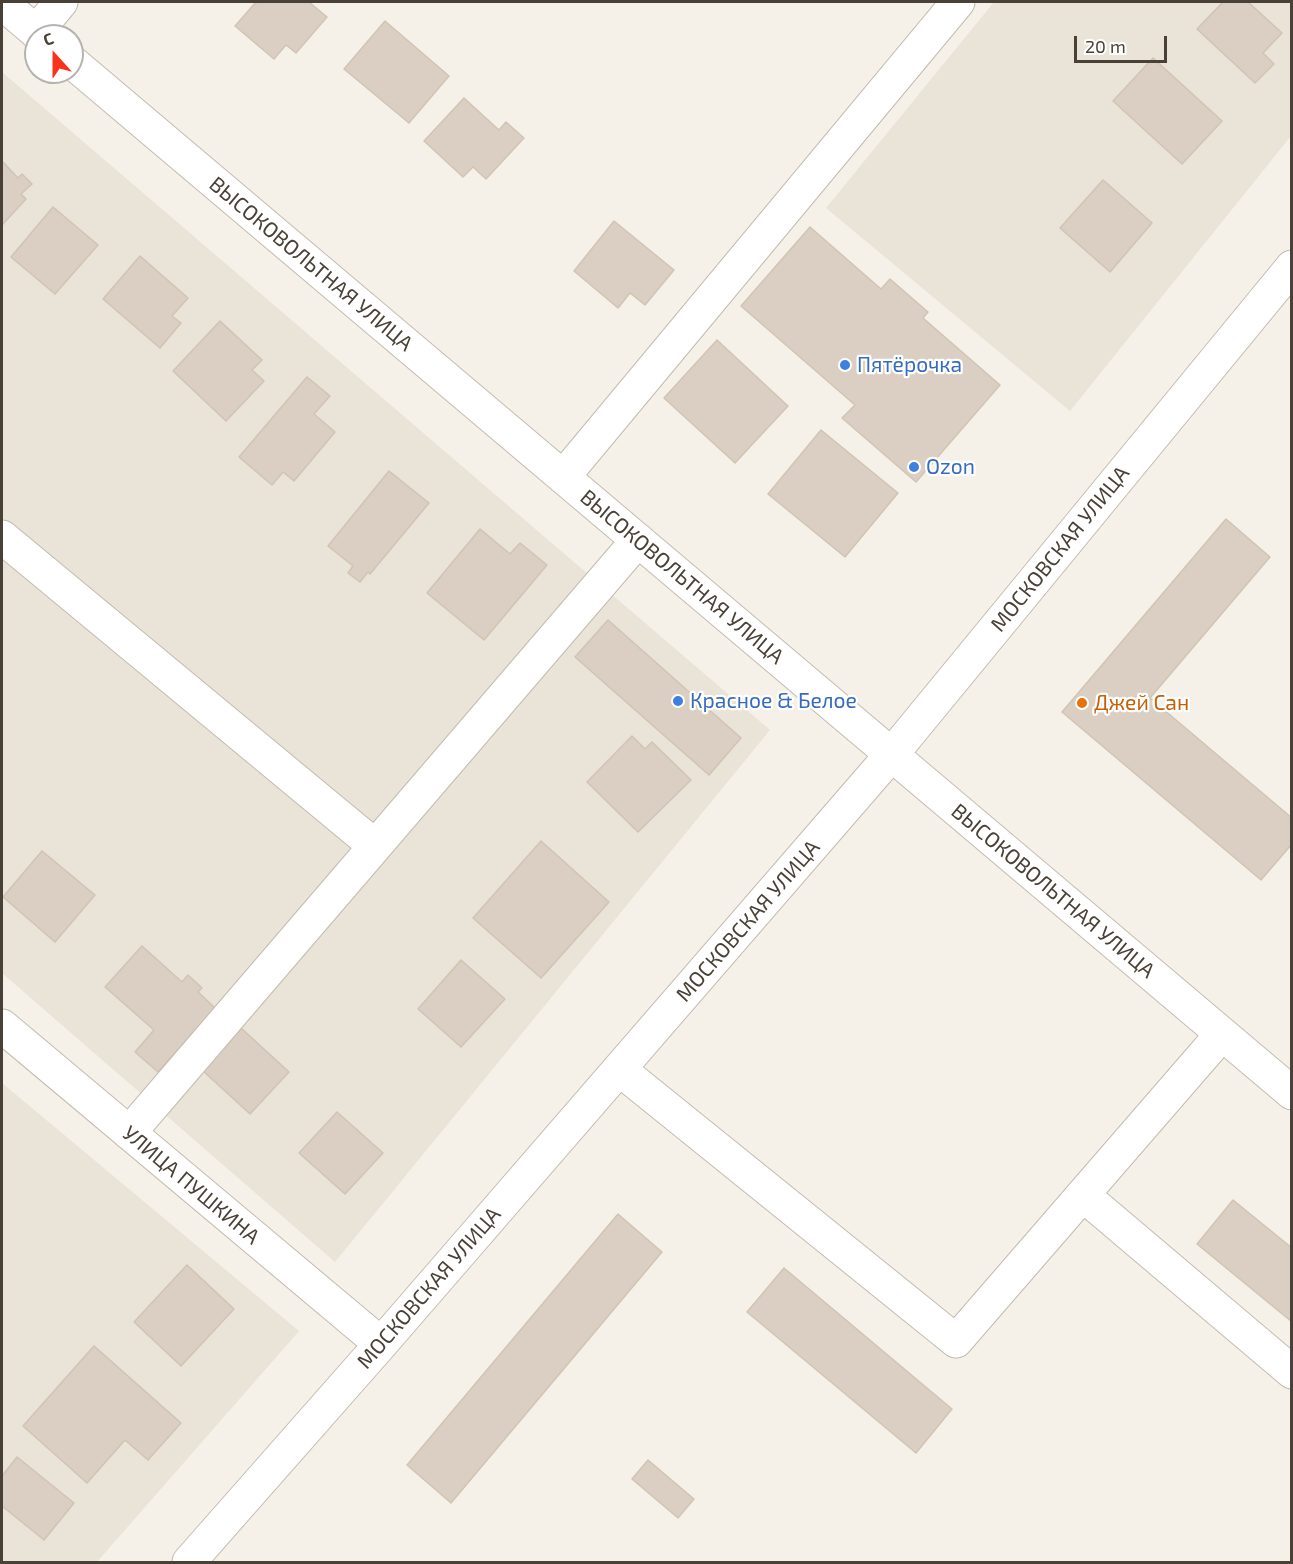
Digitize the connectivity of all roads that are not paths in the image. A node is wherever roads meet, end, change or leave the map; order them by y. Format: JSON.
{"nodes":[{"id":1,"x":61,"y":2,"type":"edge"},
{"id":2,"x":958,"y":2,"type":"edge"},
{"id":3,"x":2,"y":3,"type":"edge"},
{"id":4,"x":26,"y":24,"type":"edge"},
{"id":5,"x":45,"y":24,"type":"edge"},
{"id":6,"x":84,"y":72,"type":"edge"},
{"id":7,"x":1292,"y":267,"type":"edge"},
{"id":8,"x":563,"y":477,"type":"junction"},
{"id":9,"x":2,"y":537,"type":"edge"},
{"id":10,"x":638,"y":540,"type":"junction"},
{"id":11,"x":892,"y":754,"type":"junction"},
{"id":12,"x":375,"y":846,"type":"junction"},
{"id":13,"x":2,"y":1026,"type":"edge"},
{"id":14,"x":1222,"y":1034,"type":"junction"},
{"id":15,"x":619,"y":1069,"type":"junction"},
{"id":16,"x":1292,"y":1093,"type":"edge"},
{"id":17,"x":129,"y":1133,"type":"junction"},
{"id":18,"x":1083,"y":1195,"type":"junction"},
{"id":19,"x":381,"y":1344,"type":"junction"},
{"id":20,"x":1292,"y":1372,"type":"edge"},
{"id":21,"x":189,"y":1563,"type":"edge"}],
"edges":[{"from":1,"to":5,"type":"street"},
{"from":2,"to":8,"type":"street"},
{"from":3,"to":4,"type":"street"},
{"from":6,"to":8,"type":"street","name":"ВЫСОКОВОЛЬТНАЯ УЛИЦА"},
{"from":7,"to":11,"type":"street","name":"МОСКОВСКАЯ УЛИЦА"},
{"from":8,"to":10,"type":"street","name":"ВЫСОКОВОЛЬТНАЯ УЛИЦА"},
{"from":9,"to":12,"type":"street"},
{"from":10,"to":11,"type":"street","name":"ВЫСОКОВОЛЬТНАЯ УЛИЦА"},
{"from":10,"to":12,"type":"street"},
{"from":11,"to":14,"type":"street","name":"ВЫСОКОВОЛЬТНАЯ УЛИЦА"},
{"from":11,"to":15,"type":"street","name":"МОСКОВСКАЯ УЛИЦА"},
{"from":12,"to":17,"type":"street"},
{"from":13,"to":17,"type":"street","name":"УЛИЦА ПУШКИНА"},
{"from":14,"to":16,"type":"street","name":"ВЫСОКОВОЛЬТНАЯ УЛИЦА"},
{"from":14,"to":18,"type":"street"},
{"from":15,"to":18,"type":"street"},
{"from":15,"to":19,"type":"street","name":"МОСКОВСКАЯ УЛИЦА"},
{"from":17,"to":19,"type":"street","name":"УЛИЦА ПУШКИНА"},
{"from":18,"to":20,"type":"street"},
{"from":19,"to":21,"type":"street","name":"МОСКОВСКАЯ УЛИЦА"}]}
